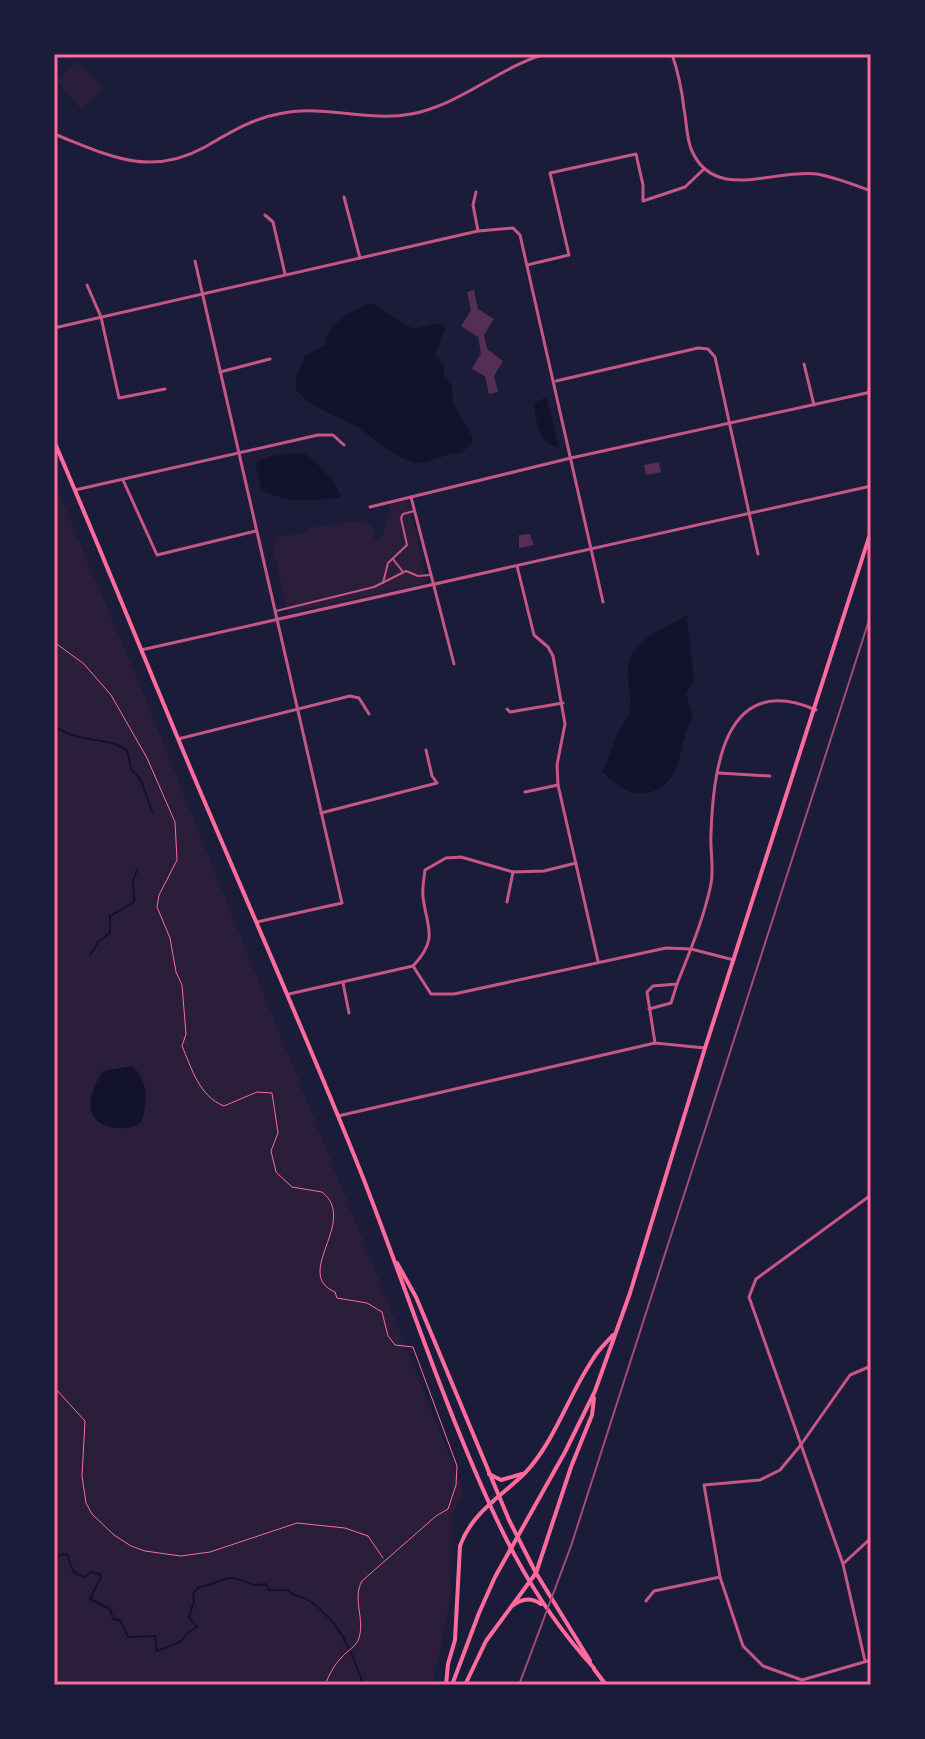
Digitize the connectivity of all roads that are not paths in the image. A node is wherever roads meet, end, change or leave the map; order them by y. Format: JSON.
{"nodes":[{"id":1,"x":545,"y":54,"type":"edge"},
{"id":2,"x":672,"y":54,"type":"edge"},
{"id":3,"x":54,"y":134,"type":"edge"},
{"id":4,"x":704,"y":169,"type":"junction"},
{"id":5,"x":871,"y":191,"type":"edge"},
{"id":6,"x":476,"y":192,"type":"dead end"},
{"id":7,"x":344,"y":197,"type":"dead end"},
{"id":8,"x":265,"y":215,"type":"dead end"},
{"id":9,"x":478,"y":231,"type":"junction"},
{"id":10,"x":360,"y":258,"type":"junction"},
{"id":11,"x":195,"y":261,"type":"dead end"},
{"id":12,"x":527,"y":265,"type":"junction"},
{"id":13,"x":285,"y":275,"type":"junction"},
{"id":14,"x":87,"y":285,"type":"dead end"},
{"id":15,"x":203,"y":292,"type":"junction"},
{"id":16,"x":101,"y":317,"type":"junction"},
{"id":17,"x":54,"y":328,"type":"edge"},
{"id":18,"x":270,"y":359,"type":"dead end"},
{"id":19,"x":804,"y":364,"type":"dead end"},
{"id":20,"x":220,"y":372,"type":"junction"},
{"id":21,"x":554,"y":382,"type":"junction"},
{"id":22,"x":165,"y":389,"type":"dead end"},
{"id":23,"x":871,"y":392,"type":"edge"},
{"id":24,"x":814,"y":405,"type":"junction"},
{"id":25,"x":729,"y":425,"type":"junction"},
{"id":26,"x":54,"y":441,"type":"edge"},
{"id":27,"x":344,"y":445,"type":"dead end"},
{"id":28,"x":239,"y":453,"type":"junction"},
{"id":29,"x":571,"y":458,"type":"junction"},
{"id":30,"x":122,"y":479,"type":"junction"},
{"id":31,"x":871,"y":486,"type":"edge"},
{"id":32,"x":75,"y":490,"type":"junction"},
{"id":33,"x":411,"y":497,"type":"junction"},
{"id":34,"x":370,"y":507,"type":"dead end"},
{"id":35,"x":415,"y":510,"type":"junction"},
{"id":36,"x":749,"y":513,"type":"junction"},
{"id":37,"x":256,"y":531,"type":"junction"},
{"id":38,"x":871,"y":531,"type":"edge"},
{"id":39,"x":592,"y":549,"type":"junction"},
{"id":40,"x":758,"y":554,"type":"dead end"},
{"id":41,"x":392,"y":558,"type":"junction"},
{"id":42,"x":517,"y":566,"type":"junction"},
{"id":43,"x":403,"y":572,"type":"junction"},
{"id":44,"x":431,"y":575,"type":"junction"},
{"id":45,"x":383,"y":583,"type":"junction"},
{"id":46,"x":433,"y":584,"type":"junction"},
{"id":47,"x":603,"y":602,"type":"dead end"},
{"id":48,"x":275,"y":611,"type":"junction"},
{"id":49,"x":277,"y":620,"type":"junction"},
{"id":50,"x":140,"y":650,"type":"junction"},
{"id":51,"x":454,"y":664,"type":"dead end"},
{"id":52,"x":563,"y":703,"type":"junction"},
{"id":53,"x":297,"y":708,"type":"junction"},
{"id":54,"x":507,"y":709,"type":"dead end"},
{"id":55,"x":816,"y":710,"type":"junction"},
{"id":56,"x":369,"y":714,"type":"dead end"},
{"id":57,"x":178,"y":739,"type":"junction"},
{"id":58,"x":426,"y":750,"type":"dead end"},
{"id":59,"x":719,"y":773,"type":"junction"},
{"id":60,"x":770,"y":776,"type":"dead end"},
{"id":61,"x":558,"y":785,"type":"junction"},
{"id":62,"x":525,"y":792,"type":"dead end"},
{"id":63,"x":321,"y":813,"type":"junction"},
{"id":64,"x":576,"y":863,"type":"junction"},
{"id":65,"x":513,"y":872,"type":"junction"},
{"id":66,"x":507,"y":902,"type":"dead end"},
{"id":67,"x":257,"y":922,"type":"junction"},
{"id":68,"x":691,"y":949,"type":"junction"},
{"id":69,"x":734,"y":960,"type":"junction"},
{"id":70,"x":598,"y":961,"type":"junction"},
{"id":71,"x":413,"y":966,"type":"junction"},
{"id":72,"x":343,"y":983,"type":"junction"},
{"id":73,"x":677,"y":984,"type":"junction"},
{"id":74,"x":289,"y":994,"type":"junction"},
{"id":75,"x":649,"y":1009,"type":"junction"},
{"id":76,"x":349,"y":1013,"type":"dead end"},
{"id":77,"x":655,"y":1043,"type":"junction"},
{"id":78,"x":705,"y":1048,"type":"junction"},
{"id":79,"x":338,"y":1116,"type":"junction"},
{"id":80,"x":871,"y":1195,"type":"edge"},
{"id":81,"x":392,"y":1254,"type":"junction"},
{"id":82,"x":617,"y":1330,"type":"junction"},
{"id":83,"x":871,"y":1366,"type":"edge"},
{"id":84,"x":595,"y":1391,"type":"junction"},
{"id":85,"x":800,"y":1446,"type":"junction"},
{"id":86,"x":524,"y":1473,"type":"junction"},
{"id":87,"x":489,"y":1474,"type":"junction"},
{"id":88,"x":498,"y":1496,"type":"junction"},
{"id":89,"x":488,"y":1506,"type":"junction"},
{"id":90,"x":871,"y":1538,"type":"edge"},
{"id":91,"x":843,"y":1564,"type":"junction"},
{"id":92,"x":536,"y":1573,"type":"junction"},
{"id":93,"x":720,"y":1577,"type":"junction"},
{"id":94,"x":528,"y":1583,"type":"junction"},
{"id":95,"x":646,"y":1601,"type":"dead end"},
{"id":96,"x":543,"y":1605,"type":"junction"},
{"id":97,"x":505,"y":1612,"type":"junction"},
{"id":98,"x":871,"y":1660,"type":"edge"},
{"id":99,"x":865,"y":1661,"type":"junction"},
{"id":100,"x":594,"y":1668,"type":"junction"},
{"id":101,"x":449,"y":1685,"type":"edge"},
{"id":102,"x":465,"y":1685,"type":"edge"},
{"id":103,"x":606,"y":1685,"type":"edge"}],
"edges":[{"from":1,"to":3,"type":"street"},
{"from":2,"to":4,"type":"street"},
{"from":4,"to":5,"type":"street"},
{"from":4,"to":12,"type":"street"},
{"from":6,"to":9,"type":"street"},
{"from":7,"to":10,"type":"street"},
{"from":8,"to":13,"type":"street"},
{"from":9,"to":10,"type":"street"},
{"from":9,"to":12,"type":"street"},
{"from":10,"to":13,"type":"street"},
{"from":11,"to":15,"type":"street"},
{"from":12,"to":21,"type":"street"},
{"from":13,"to":15,"type":"street"},
{"from":14,"to":16,"type":"street"},
{"from":15,"to":16,"type":"street"},
{"from":15,"to":20,"type":"street"},
{"from":16,"to":17,"type":"street"},
{"from":16,"to":22,"type":"street"},
{"from":18,"to":20,"type":"street"},
{"from":19,"to":24,"type":"street"},
{"from":20,"to":28,"type":"street"},
{"from":21,"to":25,"type":"street"},
{"from":21,"to":29,"type":"street"},
{"from":23,"to":24,"type":"street"},
{"from":24,"to":25,"type":"street"},
{"from":25,"to":29,"type":"street"},
{"from":25,"to":36,"type":"street"},
{"from":26,"to":32,"type":"main road"},
{"from":27,"to":28,"type":"street"},
{"from":28,"to":30,"type":"street"},
{"from":28,"to":37,"type":"street"},
{"from":29,"to":33,"type":"street"},
{"from":29,"to":39,"type":"street"},
{"from":30,"to":32,"type":"street"},
{"from":30,"to":37,"type":"street"},
{"from":31,"to":36,"type":"street"},
{"from":32,"to":50,"type":"main road"},
{"from":33,"to":34,"type":"street"},
{"from":33,"to":35,"type":"street"},
{"from":35,"to":41,"type":"street"},
{"from":35,"to":44,"type":"street"},
{"from":36,"to":39,"type":"street"},
{"from":36,"to":40,"type":"street"},
{"from":37,"to":48,"type":"street"},
{"from":38,"to":55,"type":"main road"},
{"from":39,"to":42,"type":"street"},
{"from":39,"to":47,"type":"street"},
{"from":41,"to":43,"type":"street"},
{"from":41,"to":45,"type":"street"},
{"from":42,"to":46,"type":"street"},
{"from":42,"to":52,"type":"street"},
{"from":43,"to":44,"type":"street"},
{"from":43,"to":45,"type":"street"},
{"from":44,"to":46,"type":"street"},
{"from":45,"to":48,"type":"street"},
{"from":46,"to":49,"type":"street"},
{"from":46,"to":51,"type":"street"},
{"from":48,"to":49,"type":"street"},
{"from":49,"to":50,"type":"street"},
{"from":49,"to":53,"type":"street"},
{"from":50,"to":57,"type":"main road"},
{"from":52,"to":54,"type":"street"},
{"from":52,"to":61,"type":"street"},
{"from":53,"to":56,"type":"street"},
{"from":53,"to":57,"type":"street"},
{"from":53,"to":63,"type":"street"},
{"from":55,"to":59,"type":"street"},
{"from":55,"to":69,"type":"main road"},
{"from":57,"to":67,"type":"main road"},
{"from":58,"to":63,"type":"street"},
{"from":59,"to":60,"type":"street"},
{"from":59,"to":68,"type":"street"},
{"from":61,"to":62,"type":"street"},
{"from":61,"to":64,"type":"street"},
{"from":63,"to":67,"type":"street"},
{"from":64,"to":65,"type":"street"},
{"from":64,"to":70,"type":"street"},
{"from":65,"to":66,"type":"street"},
{"from":65,"to":71,"type":"street"},
{"from":67,"to":74,"type":"main road"},
{"from":68,"to":69,"type":"street"},
{"from":68,"to":70,"type":"street"},
{"from":68,"to":73,"type":"street"},
{"from":69,"to":78,"type":"main road"},
{"from":70,"to":71,"type":"street"},
{"from":71,"to":72,"type":"street"},
{"from":72,"to":74,"type":"street"},
{"from":72,"to":76,"type":"street"},
{"from":73,"to":75,"type":"street"},
{"from":73,"to":75,"type":"street"},
{"from":74,"to":79,"type":"main road"},
{"from":75,"to":77,"type":"street"},
{"from":77,"to":78,"type":"street"},
{"from":77,"to":79,"type":"street"},
{"from":78,"to":82,"type":"main road"},
{"from":79,"to":81,"type":"main road"},
{"from":80,"to":85,"type":"street"},
{"from":81,"to":87,"type":"main road"},
{"from":81,"to":89,"type":"main road"},
{"from":82,"to":84,"type":"main road"},
{"from":82,"to":86,"type":"main road"},
{"from":83,"to":85,"type":"street"},
{"from":84,"to":92,"type":"main road"},
{"from":84,"to":101,"type":"main road"},
{"from":85,"to":91,"type":"street"},
{"from":85,"to":93,"type":"street"},
{"from":86,"to":87,"type":"main road"},
{"from":86,"to":88,"type":"main road"},
{"from":87,"to":88,"type":"main road"},
{"from":88,"to":89,"type":"main road"},
{"from":88,"to":92,"type":"main road"},
{"from":89,"to":94,"type":"main road"},
{"from":89,"to":101,"type":"main road"},
{"from":90,"to":91,"type":"street"},
{"from":91,"to":99,"type":"street"},
{"from":92,"to":94,"type":"main road"},
{"from":92,"to":100,"type":"main road"},
{"from":93,"to":95,"type":"street"},
{"from":93,"to":99,"type":"street"},
{"from":94,"to":96,"type":"main road"},
{"from":94,"to":97,"type":"main road"},
{"from":96,"to":97,"type":"main road"},
{"from":96,"to":100,"type":"main road"},
{"from":97,"to":102,"type":"main road"},
{"from":98,"to":99,"type":"street"},
{"from":100,"to":103,"type":"main road"}]}
